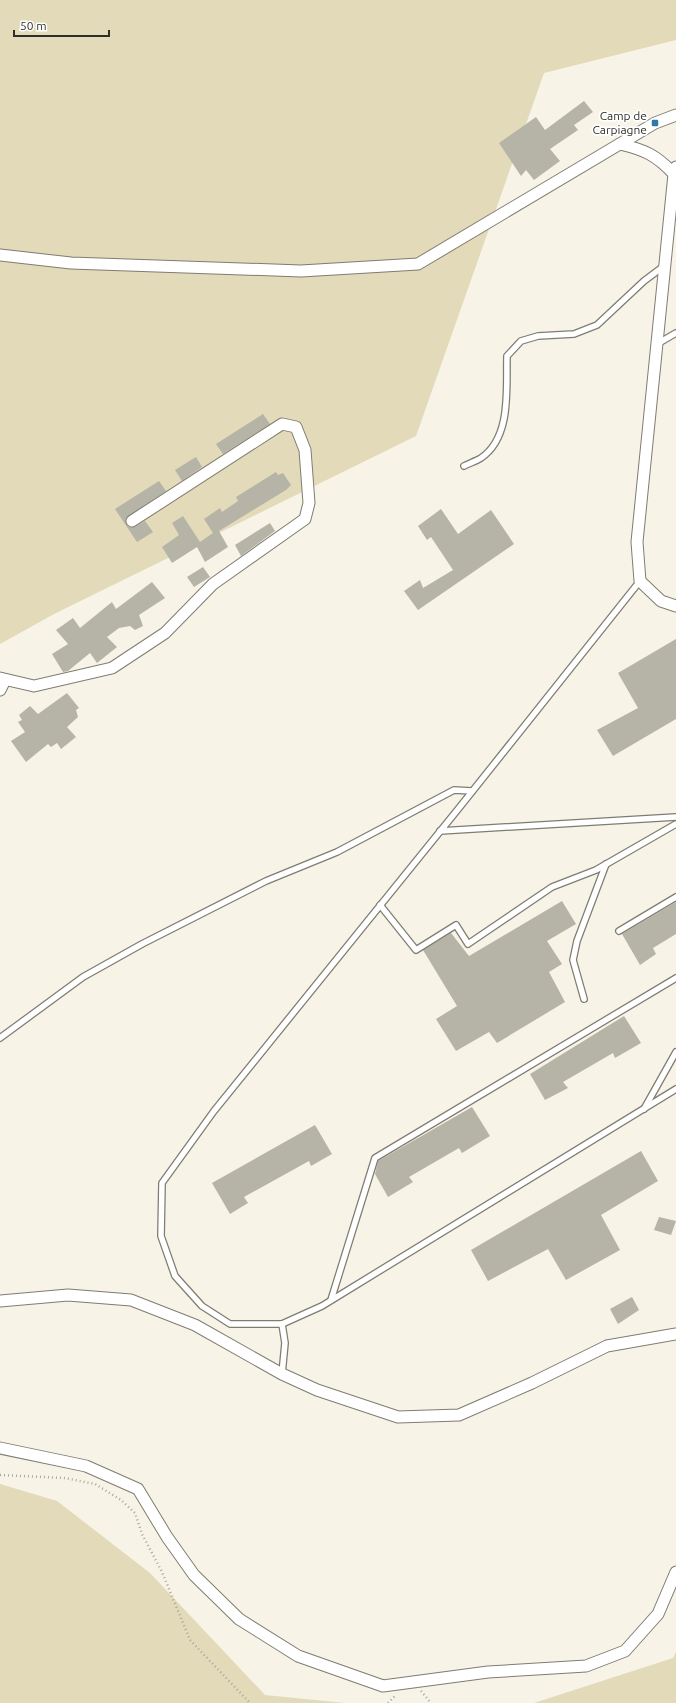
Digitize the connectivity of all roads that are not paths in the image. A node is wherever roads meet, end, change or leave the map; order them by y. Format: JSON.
{"nodes":[{"id":1,"x":676,"y":115,"type":"edge"},
{"id":2,"x":620,"y":144,"type":"junction"},
{"id":3,"x":675,"y":170,"type":"edge"},
{"id":4,"x":0,"y":255,"type":"edge"},
{"id":5,"x":665,"y":266,"type":"junction"},
{"id":6,"x":676,"y":333,"type":"edge"},
{"id":7,"x":657,"y":344,"type":"junction"},
{"id":8,"x":464,"y":466,"type":"dead end"},
{"id":9,"x":132,"y":521,"type":"dead end"},
{"id":10,"x":640,"y":581,"type":"junction"},
{"id":11,"x":676,"y":606,"type":"edge"},
{"id":12,"x":2,"y":679,"type":"edge"},
{"id":13,"x":0,"y":690,"type":"edge"},
{"id":14,"x":472,"y":791,"type":"junction"},
{"id":15,"x":676,"y":817,"type":"edge"},
{"id":16,"x":676,"y":824,"type":"edge"},
{"id":17,"x":440,"y":831,"type":"junction"},
{"id":18,"x":606,"y":864,"type":"junction"},
{"id":19,"x":676,"y":897,"type":"edge"},
{"id":20,"x":380,"y":905,"type":"junction"},
{"id":21,"x":618,"y":931,"type":"dead end"},
{"id":22,"x":676,"y":978,"type":"edge"},
{"id":23,"x":584,"y":999,"type":"dead end"},
{"id":24,"x":0,"y":1038,"type":"edge"},
{"id":25,"x":676,"y":1052,"type":"edge"},
{"id":26,"x":676,"y":1089,"type":"edge"},
{"id":27,"x":644,"y":1109,"type":"junction"},
{"id":28,"x":331,"y":1300,"type":"junction"},
{"id":29,"x":0,"y":1301,"type":"edge"},
{"id":30,"x":282,"y":1324,"type":"junction"},
{"id":31,"x":676,"y":1334,"type":"edge"},
{"id":32,"x":282,"y":1374,"type":"junction"},
{"id":33,"x":0,"y":1448,"type":"edge"},
{"id":34,"x":676,"y":1572,"type":"edge"}],
"edges":[{"from":1,"to":2,"type":"street"},
{"from":2,"to":3,"type":"street"},
{"from":2,"to":4,"type":"street"},
{"from":3,"to":5,"type":"street"},
{"from":5,"to":7,"type":"street"},
{"from":5,"to":8,"type":"lane"},
{"from":6,"to":7,"type":"lane"},
{"from":7,"to":10,"type":"street"},
{"from":9,"to":12,"type":"street"},
{"from":10,"to":11,"type":"street"},
{"from":10,"to":14,"type":"lane"},
{"from":12,"to":13,"type":"street"},
{"from":14,"to":17,"type":"lane"},
{"from":14,"to":24,"type":"lane"},
{"from":15,"to":17,"type":"lane"},
{"from":16,"to":18,"type":"lane"},
{"from":17,"to":20,"type":"lane"},
{"from":18,"to":20,"type":"lane"},
{"from":18,"to":23,"type":"lane"},
{"from":19,"to":21,"type":"lane"},
{"from":20,"to":30,"type":"lane"},
{"from":22,"to":28,"type":"lane"},
{"from":25,"to":27,"type":"lane"},
{"from":26,"to":27,"type":"lane"},
{"from":27,"to":28,"type":"lane"},
{"from":28,"to":30,"type":"lane"},
{"from":29,"to":32,"type":"street"},
{"from":30,"to":32,"type":"lane"},
{"from":31,"to":32,"type":"street"},
{"from":33,"to":34,"type":"street"}]}
